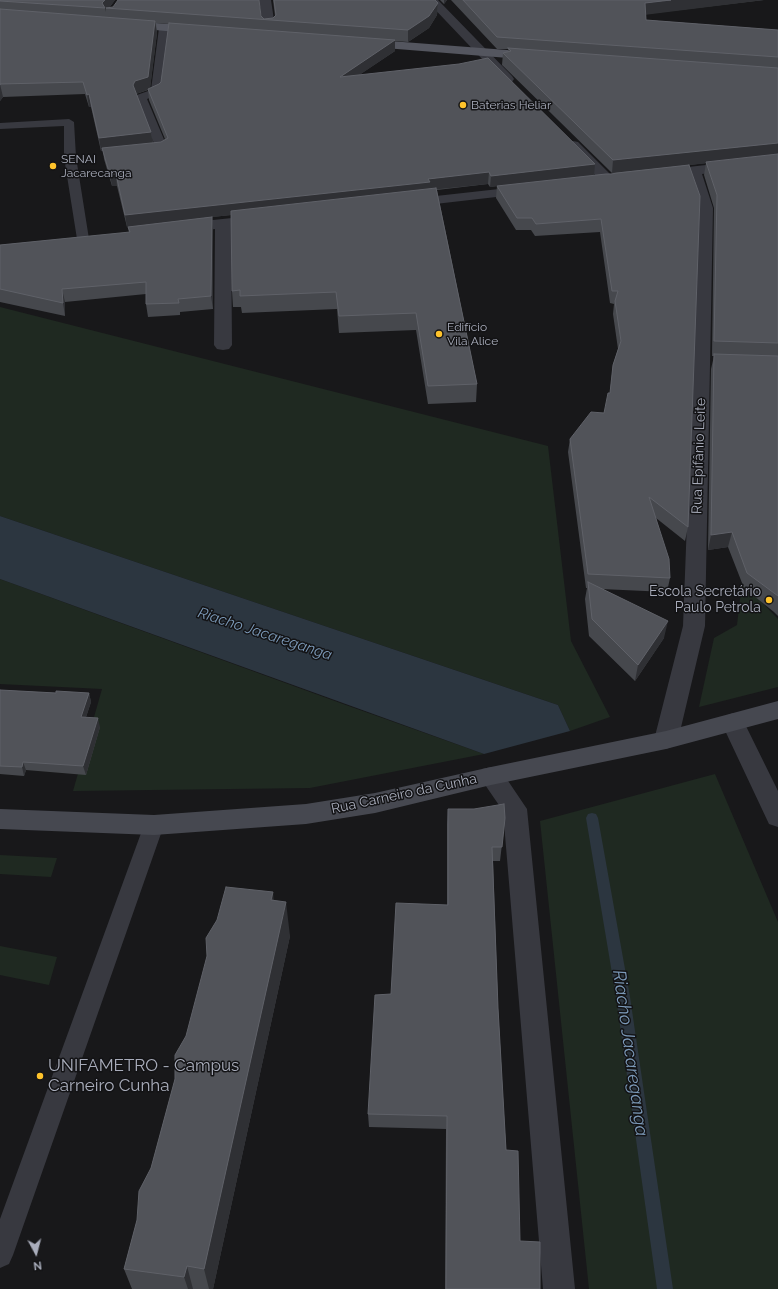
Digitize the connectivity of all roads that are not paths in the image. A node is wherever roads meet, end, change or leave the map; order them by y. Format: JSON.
{"nodes":[{"id":1,"x":265,"y":0,"type":"edge"},
{"id":2,"x":432,"y":0,"type":"edge"},
{"id":3,"x":164,"y":28,"type":"junction"},
{"id":4,"x":268,"y":31,"type":"edge"},
{"id":5,"x":354,"y":38,"type":"edge"},
{"id":6,"x":476,"y":48,"type":"junction"},
{"id":7,"x":543,"y":53,"type":"edge"},
{"id":8,"x":515,"y":86,"type":"edge"},
{"id":9,"x":0,"y":126,"type":"edge"},
{"id":10,"x":565,"y":136,"type":"edge"},
{"id":11,"x":133,"y":152,"type":"edge"},
{"id":12,"x":778,"y":161,"type":"edge"},
{"id":13,"x":694,"y":171,"type":"junction"},
{"id":14,"x":648,"y":176,"type":"edge"},
{"id":15,"x":625,"y":179,"type":"edge"},
{"id":16,"x":609,"y":180,"type":"junction"},
{"id":17,"x":594,"y":182,"type":"edge"},
{"id":18,"x":540,"y":188,"type":"edge"},
{"id":19,"x":395,"y":204,"type":"edge"},
{"id":20,"x":274,"y":218,"type":"edge"},
{"id":21,"x":223,"y":227,"type":"junction"},
{"id":22,"x":169,"y":229,"type":"edge"},
{"id":23,"x":99,"y":237,"type":"edge"},
{"id":24,"x":83,"y":239,"type":"junction"},
{"id":25,"x":68,"y":240,"type":"edge"},
{"id":26,"x":223,"y":345,"type":"dead end"},
{"id":27,"x":778,"y":710,"type":"edge"},
{"id":28,"x":732,"y":722,"type":"junction"},
{"id":29,"x":666,"y":740,"type":"junction"},
{"id":30,"x":491,"y":776,"type":"junction"},
{"id":31,"x":778,"y":817,"type":"edge"},
{"id":32,"x":0,"y":819,"type":"edge"},
{"id":33,"x":154,"y":826,"type":"junction"},
{"id":34,"x":0,"y":1255,"type":"edge"},
{"id":35,"x":559,"y":1289,"type":"edge"}],
"edges":[{"from":1,"to":4,"type":"street"},
{"from":2,"to":6,"type":"street"},
{"from":3,"to":3,"type":"main road"},
{"from":3,"to":11,"type":"lane"},
{"from":5,"to":6,"type":"main road"},
{"from":6,"to":7,"type":"main road"},
{"from":6,"to":8,"type":"street"},
{"from":9,"to":24,"type":"lane"},
{"from":10,"to":16,"type":"street"},
{"from":12,"to":13,"type":"street"},
{"from":13,"to":14,"type":"street"},
{"from":13,"to":29,"type":"street","name":"Rua Epifânio Leite"},
{"from":15,"to":16,"type":"street"},
{"from":16,"to":17,"type":"street"},
{"from":18,"to":19,"type":"street"},
{"from":20,"to":21,"type":"street"},
{"from":21,"to":22,"type":"street"},
{"from":21,"to":26,"type":"street"},
{"from":23,"to":24,"type":"street"},
{"from":24,"to":25,"type":"street"},
{"from":27,"to":28,"type":"street","name":"Rua Carneiro da Cunha"},
{"from":28,"to":29,"type":"street","name":"Rua Carneiro da Cunha"},
{"from":28,"to":31,"type":"street"},
{"from":29,"to":30,"type":"street","name":"Rua Carneiro da Cunha"},
{"from":30,"to":33,"type":"street","name":"Rua Carneiro da Cunha"},
{"from":30,"to":35,"type":"street"},
{"from":32,"to":33,"type":"street","name":"Rua Carneiro da Cunha"},
{"from":33,"to":34,"type":"lane"}]}
